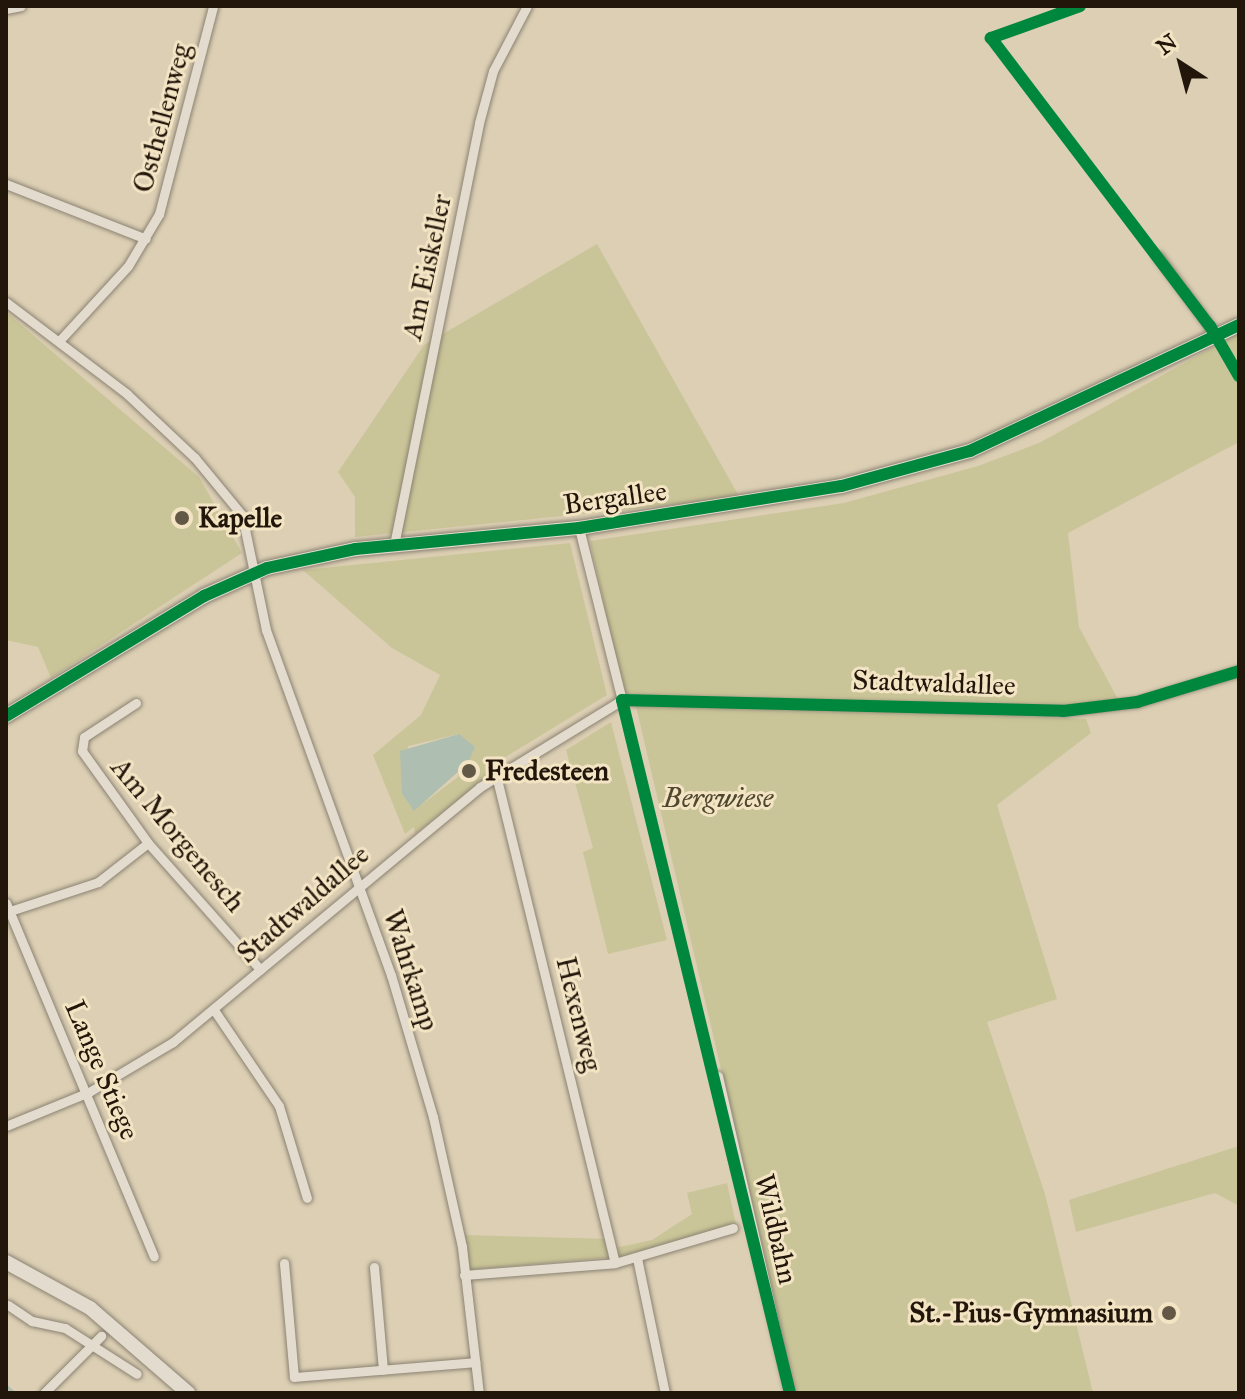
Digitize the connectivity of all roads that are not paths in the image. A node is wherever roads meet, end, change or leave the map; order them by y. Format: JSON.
{"nodes":[{"id":1,"x":21,"y":6,"type":"edge"},
{"id":2,"x":213,"y":6,"type":"edge"},
{"id":3,"x":527,"y":6,"type":"edge"},
{"id":4,"x":6,"y":9,"type":"edge"},
{"id":5,"x":6,"y":184,"type":"edge"},
{"id":6,"x":146,"y":239,"type":"junction"},
{"id":7,"x":1158,"y":256,"type":"dead end"},
{"id":8,"x":6,"y":302,"type":"edge"},
{"id":9,"x":1239,"y":325,"type":"edge"},
{"id":10,"x":1216,"y":335,"type":"junction"},
{"id":11,"x":60,"y":340,"type":"junction"},
{"id":12,"x":579,"y":528,"type":"junction"},
{"id":13,"x":394,"y":545,"type":"junction"},
{"id":14,"x":253,"y":573,"type":"junction"},
{"id":15,"x":1239,"y":671,"type":"edge"},
{"id":16,"x":622,"y":700,"type":"junction"},
{"id":17,"x":136,"y":703,"type":"dead end"},
{"id":18,"x":6,"y":716,"type":"edge"},
{"id":19,"x":496,"y":775,"type":"junction"},
{"id":20,"x":148,"y":843,"type":"junction"},
{"id":21,"x":359,"y":883,"type":"junction"},
{"id":22,"x":8,"y":907,"type":"edge"},
{"id":23,"x":260,"y":969,"type":"junction"},
{"id":24,"x":214,"y":1010,"type":"junction"},
{"id":25,"x":718,"y":1076,"type":"dead end"},
{"id":26,"x":89,"y":1092,"type":"junction"},
{"id":27,"x":6,"y":1126,"type":"edge"},
{"id":28,"x":307,"y":1198,"type":"dead end"},
{"id":29,"x":733,"y":1228,"type":"dead end"},
{"id":30,"x":154,"y":1256,"type":"dead end"},
{"id":31,"x":637,"y":1258,"type":"junction"},
{"id":32,"x":6,"y":1262,"type":"edge"},
{"id":33,"x":284,"y":1263,"type":"dead end"},
{"id":34,"x":615,"y":1263,"type":"junction"},
{"id":35,"x":374,"y":1267,"type":"dead end"},
{"id":36,"x":464,"y":1275,"type":"junction"},
{"id":37,"x":8,"y":1305,"type":"dead end"},
{"id":38,"x":101,"y":1336,"type":"dead end"},
{"id":39,"x":85,"y":1346,"type":"junction"},
{"id":40,"x":475,"y":1362,"type":"junction"},
{"id":41,"x":383,"y":1370,"type":"junction"},
{"id":42,"x":137,"y":1374,"type":"dead end"},
{"id":43,"x":44,"y":1393,"type":"edge"},
{"id":44,"x":188,"y":1393,"type":"edge"},
{"id":45,"x":479,"y":1393,"type":"edge"},
{"id":46,"x":665,"y":1393,"type":"edge"},
{"id":47,"x":790,"y":1393,"type":"edge"}],
"edges":[{"from":1,"to":4,"type":"street"},
{"from":2,"to":6,"type":"street","name":"Osthellenweg"},
{"from":3,"to":13,"type":"street","name":"Am Eiskeller"},
{"from":5,"to":6,"type":"street","name":"Osthellenweg"},
{"from":6,"to":11,"type":"street","name":"Osthellenweg"},
{"from":7,"to":10,"type":"street"},
{"from":8,"to":11,"type":"street","name":"Wahrkamp"},
{"from":9,"to":10,"type":"street","name":"Bergallee"},
{"from":10,"to":12,"type":"street","name":"Bergallee"},
{"from":11,"to":14,"type":"street","name":"Wahrkamp"},
{"from":12,"to":13,"type":"street","name":"Bergallee"},
{"from":12,"to":16,"type":"street"},
{"from":13,"to":14,"type":"street","name":"Bergallee"},
{"from":14,"to":18,"type":"street","name":"Bergallee"},
{"from":14,"to":21,"type":"street","name":"Wahrkamp"},
{"from":15,"to":16,"type":"street","name":"Stadtwaldallee"},
{"from":16,"to":19,"type":"street","name":"Stadtwaldallee"},
{"from":17,"to":20,"type":"street","name":"Am Morgenesch"},
{"from":19,"to":21,"type":"street","name":"Stadtwaldallee"},
{"from":19,"to":34,"type":"street","name":"Hexenweg"},
{"from":20,"to":22,"type":"street"},
{"from":20,"to":23,"type":"street","name":"Am Morgenesch"},
{"from":21,"to":23,"type":"street","name":"Stadtwaldallee"},
{"from":21,"to":36,"type":"street","name":"Wahrkamp"},
{"from":22,"to":26,"type":"street","name":"Lange Stiege"},
{"from":23,"to":24,"type":"street","name":"Stadtwaldallee"},
{"from":24,"to":26,"type":"street","name":"Stadtwaldallee"},
{"from":24,"to":28,"type":"street"},
{"from":25,"to":47,"type":"street","name":"Wildbahn"},
{"from":26,"to":27,"type":"street","name":"Stadtwaldallee"},
{"from":26,"to":30,"type":"street","name":"Lange Stiege"},
{"from":29,"to":31,"type":"street"},
{"from":31,"to":34,"type":"street"},
{"from":31,"to":46,"type":"street"},
{"from":32,"to":44,"type":"street"},
{"from":33,"to":41,"type":"street"},
{"from":34,"to":36,"type":"street"},
{"from":35,"to":41,"type":"street"},
{"from":36,"to":40,"type":"street","name":"Wahrkamp"},
{"from":37,"to":39,"type":"street"},
{"from":38,"to":39,"type":"street"},
{"from":39,"to":42,"type":"street"},
{"from":39,"to":43,"type":"street"},
{"from":40,"to":41,"type":"street"},
{"from":40,"to":45,"type":"street","name":"Wahrkamp"}]}
